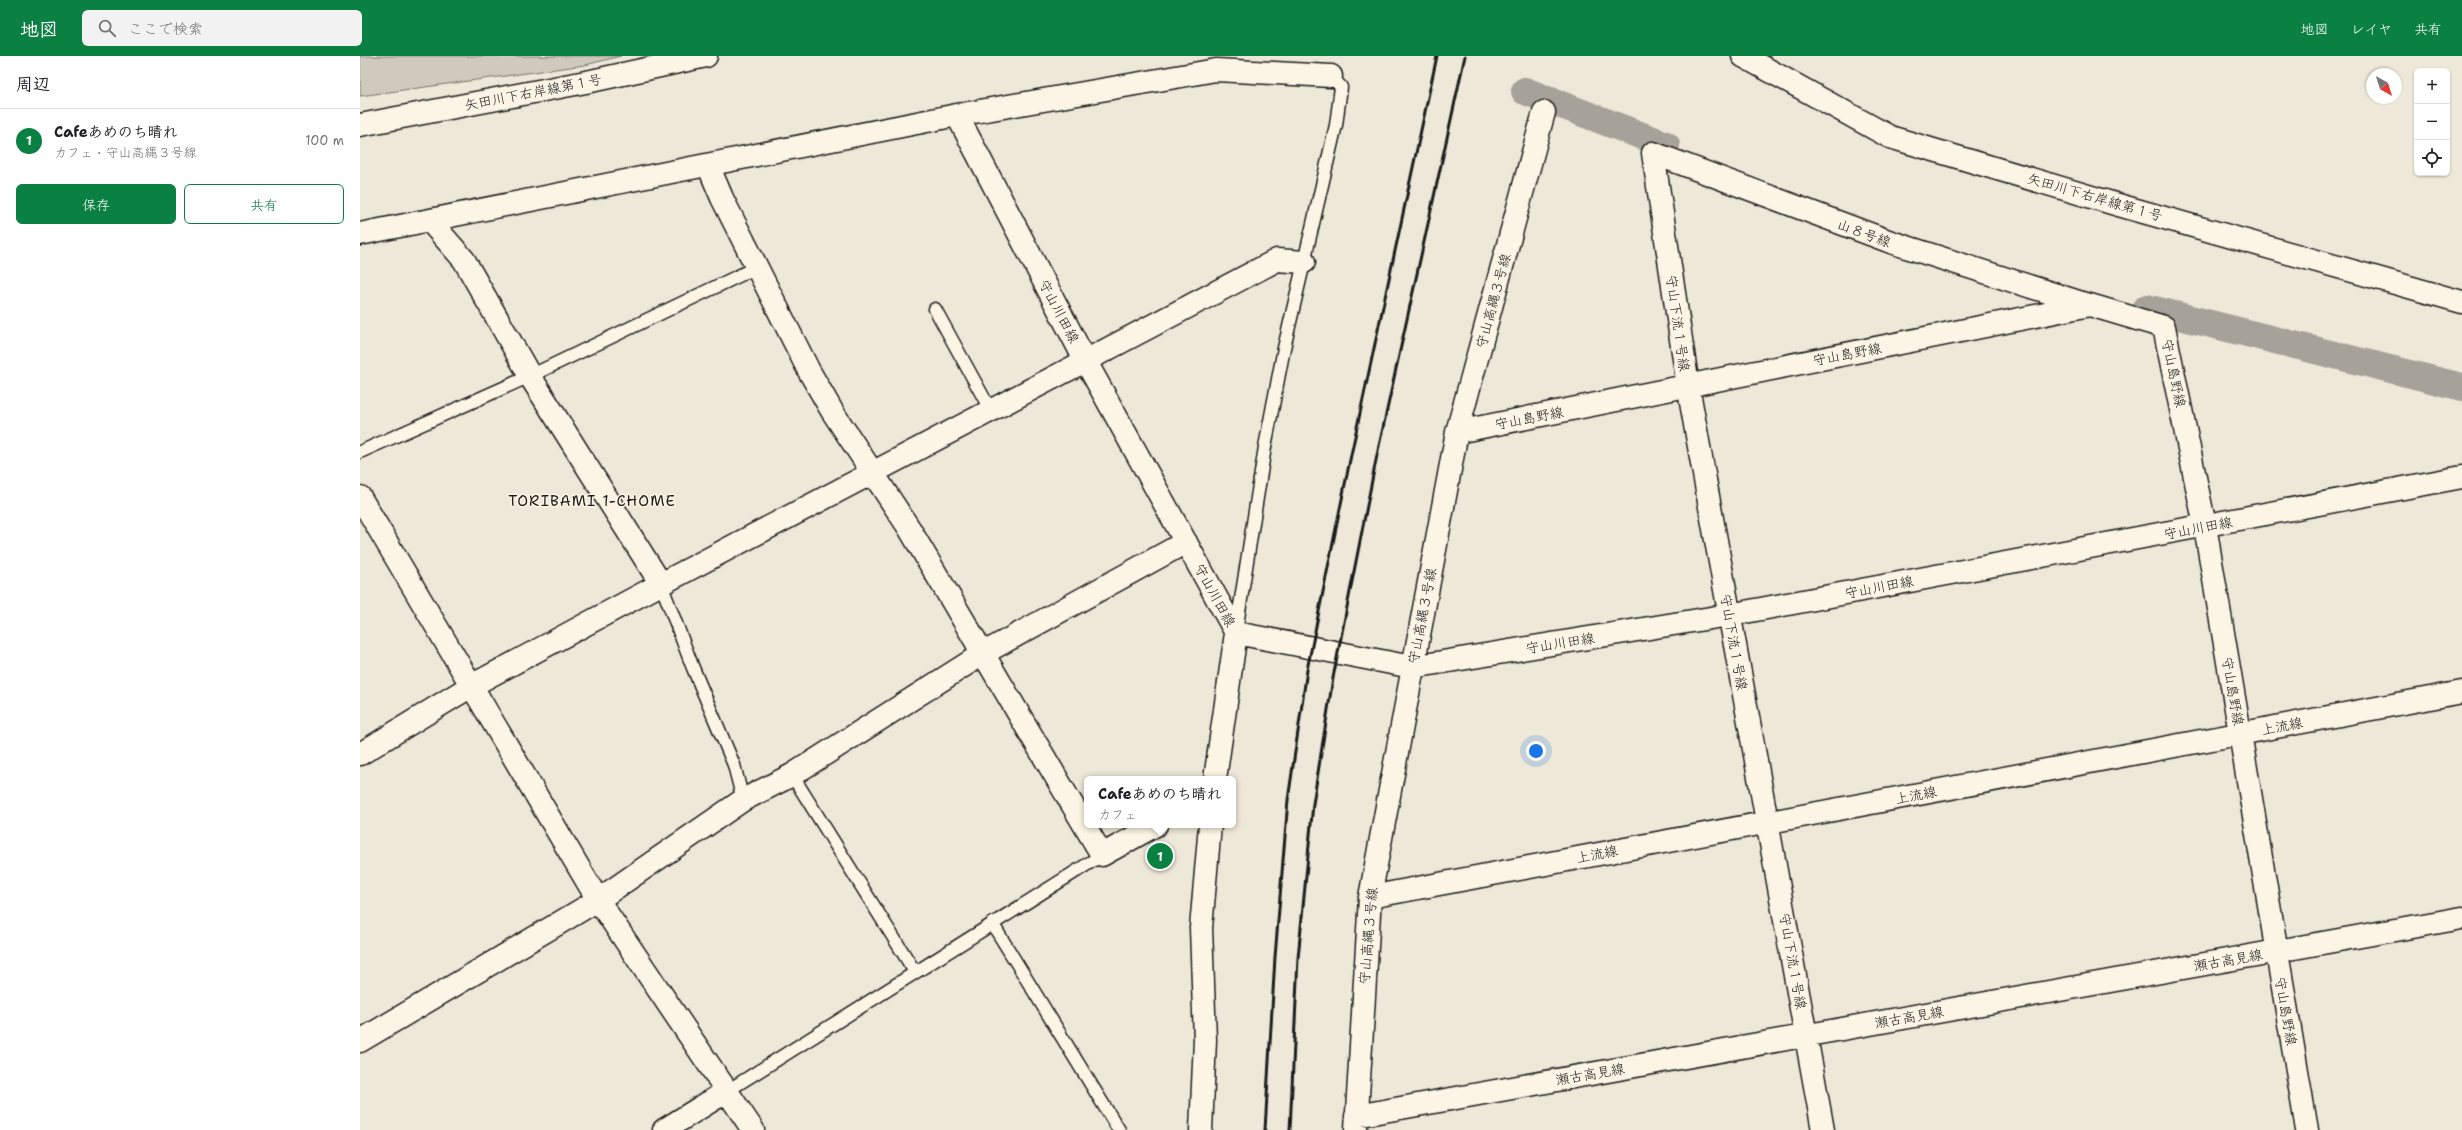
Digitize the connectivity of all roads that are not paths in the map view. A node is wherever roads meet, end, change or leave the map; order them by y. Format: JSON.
{"nodes":[{"id":1,"x":706,"y":56,"type":"edge"},
{"id":2,"x":1743,"y":56,"type":"edge"},
{"id":3,"x":1331,"y":76,"type":"joint"},
{"id":4,"x":1544,"y":112,"type":"dead end"},
{"id":5,"x":957,"y":115,"type":"junction"},
{"id":6,"x":360,"y":125,"type":"edge"},
{"id":7,"x":1648,"y":151,"type":"joint"},
{"id":8,"x":708,"y":165,"type":"junction"},
{"id":9,"x":430,"y":221,"type":"junction"},
{"id":10,"x":360,"y":234,"type":"edge"},
{"id":11,"x":1304,"y":262,"type":"junction"},
{"id":12,"x":757,"y":267,"type":"junction"},
{"id":13,"x":2462,"y":302,"type":"edge"},
{"id":14,"x":2090,"y":305,"type":"junction"},
{"id":15,"x":935,"y":309,"type":"dead end"},
{"id":16,"x":1085,"y":360,"type":"junction"},
{"id":17,"x":530,"y":376,"type":"junction"},
{"id":18,"x":1688,"y":386,"type":"junction"},
{"id":19,"x":991,"y":411,"type":"junction"},
{"id":20,"x":1458,"y":432,"type":"junction"},
{"id":21,"x":360,"y":452,"type":"edge"},
{"id":22,"x":872,"y":473,"type":"junction"},
{"id":23,"x":2462,"y":477,"type":"edge"},
{"id":24,"x":360,"y":497,"type":"edge"},
{"id":25,"x":2205,"y":526,"type":"junction"},
{"id":26,"x":1186,"y":542,"type":"junction"},
{"id":27,"x":661,"y":584,"type":"junction"},
{"id":28,"x":1729,"y":615,"type":"junction"},
{"id":29,"x":1236,"y":632,"type":"junction"},
{"id":30,"x":984,"y":653,"type":"junction"},
{"id":31,"x":1412,"y":667,"type":"junction"},
{"id":32,"x":471,"y":686,"type":"junction"},
{"id":33,"x":2462,"y":692,"type":"edge"},
{"id":34,"x":2240,"y":734,"type":"junction"},
{"id":35,"x":360,"y":754,"type":"edge"},
{"id":36,"x":792,"y":775,"type":"junction"},
{"id":37,"x":1215,"y":776,"type":"edge"},
{"id":38,"x":743,"y":800,"type":"junction"},
{"id":39,"x":1767,"y":822,"type":"junction"},
{"id":40,"x":1084,"y":824,"type":"edge"},
{"id":41,"x":1086,"y":828,"type":"edge"},
{"id":42,"x":1151,"y":828,"type":"edge"},
{"id":43,"x":1210,"y":828,"type":"edge"},
{"id":44,"x":1102,"y":855,"type":"junction"},
{"id":45,"x":1370,"y":897,"type":"junction"},
{"id":46,"x":598,"y":900,"type":"junction"},
{"id":47,"x":2462,"y":918,"type":"edge"},
{"id":48,"x":992,"y":923,"type":"junction"},
{"id":49,"x":2276,"y":952,"type":"junction"},
{"id":50,"x":915,"y":972,"type":"junction"},
{"id":51,"x":1806,"y":1036,"type":"junction"},
{"id":52,"x":360,"y":1041,"type":"edge"},
{"id":53,"x":728,"y":1090,"type":"junction"},
{"id":54,"x":1356,"y":1123,"type":"edge"},
{"id":55,"x":664,"y":1130,"type":"edge"},
{"id":56,"x":753,"y":1130,"type":"edge"},
{"id":57,"x":1119,"y":1130,"type":"edge"},
{"id":58,"x":1200,"y":1130,"type":"edge"},
{"id":59,"x":1823,"y":1130,"type":"edge"},
{"id":60,"x":2307,"y":1130,"type":"edge"}],
"edges":[{"from":1,"to":6,"type":"street","name":"矢田川下右岸線第１号"},
{"from":2,"to":13,"type":"street","name":"矢田川下右岸線第１号"},
{"from":3,"to":5,"type":"street"},
{"from":3,"to":11,"type":"lane"},
{"from":4,"to":20,"type":"street","name":"守山高縄３号線"},
{"from":5,"to":8,"type":"street"},
{"from":5,"to":16,"type":"street","name":"守山川田線"},
{"from":7,"to":14,"type":"street","name":"山８号線"},
{"from":7,"to":18,"type":"street","name":"守山下流１号線"},
{"from":8,"to":9,"type":"street"},
{"from":8,"to":12,"type":"street"},
{"from":9,"to":10,"type":"street"},
{"from":9,"to":17,"type":"street"},
{"from":11,"to":16,"type":"street"},
{"from":11,"to":29,"type":"lane"},
{"from":12,"to":17,"type":"lane"},
{"from":12,"to":22,"type":"street"},
{"from":14,"to":18,"type":"street","name":"守山島野線"},
{"from":14,"to":25,"type":"street","name":"守山島野線"},
{"from":15,"to":19,"type":"lane"},
{"from":16,"to":19,"type":"street"},
{"from":16,"to":26,"type":"street","name":"守山川田線"},
{"from":17,"to":21,"type":"lane"},
{"from":17,"to":27,"type":"street"},
{"from":18,"to":20,"type":"street","name":"守山島野線"},
{"from":18,"to":28,"type":"street","name":"守山下流１号線"},
{"from":19,"to":22,"type":"street"},
{"from":20,"to":31,"type":"street","name":"守山高縄３号線"},
{"from":22,"to":27,"type":"street"},
{"from":22,"to":30,"type":"street"},
{"from":23,"to":25,"type":"street","name":"守山川田線"},
{"from":24,"to":32,"type":"street"},
{"from":25,"to":28,"type":"street","name":"守山川田線"},
{"from":25,"to":34,"type":"street","name":"守山島野線"},
{"from":26,"to":29,"type":"street","name":"守山川田線"},
{"from":26,"to":30,"type":"street"},
{"from":27,"to":32,"type":"street"},
{"from":27,"to":38,"type":"lane"},
{"from":28,"to":31,"type":"street","name":"守山川田線"},
{"from":28,"to":39,"type":"street","name":"守山下流１号線"},
{"from":29,"to":31,"type":"street","name":"守山川田線"},
{"from":29,"to":37,"type":"street"},
{"from":30,"to":36,"type":"street"},
{"from":30,"to":40,"type":"street"},
{"from":31,"to":45,"type":"street","name":"守山高縄３号線"},
{"from":32,"to":35,"type":"street"},
{"from":32,"to":46,"type":"street"},
{"from":33,"to":34,"type":"street","name":"上流線"},
{"from":34,"to":39,"type":"street","name":"上流線"},
{"from":34,"to":49,"type":"street","name":"守山島野線"},
{"from":36,"to":38,"type":"street"},
{"from":36,"to":50,"type":"lane"},
{"from":38,"to":46,"type":"street"},
{"from":39,"to":45,"type":"street","name":"上流線"},
{"from":39,"to":51,"type":"street","name":"守山下流１号線"},
{"from":41,"to":44,"type":"street"},
{"from":42,"to":44,"type":"street"},
{"from":43,"to":58,"type":"street"},
{"from":44,"to":48,"type":"lane"},
{"from":45,"to":54,"type":"street","name":"守山高縄３号線"},
{"from":46,"to":52,"type":"street"},
{"from":46,"to":53,"type":"street"},
{"from":47,"to":49,"type":"street","name":"瀬古高見線"},
{"from":48,"to":50,"type":"lane"},
{"from":48,"to":57,"type":"lane"},
{"from":49,"to":51,"type":"street","name":"瀬古高見線"},
{"from":49,"to":60,"type":"street","name":"守山島野線"},
{"from":50,"to":53,"type":"lane"},
{"from":51,"to":54,"type":"street","name":"瀬古高見線"},
{"from":51,"to":59,"type":"street","name":"守山下流１号線"},
{"from":53,"to":55,"type":"street"},
{"from":53,"to":56,"type":"street"}]}
